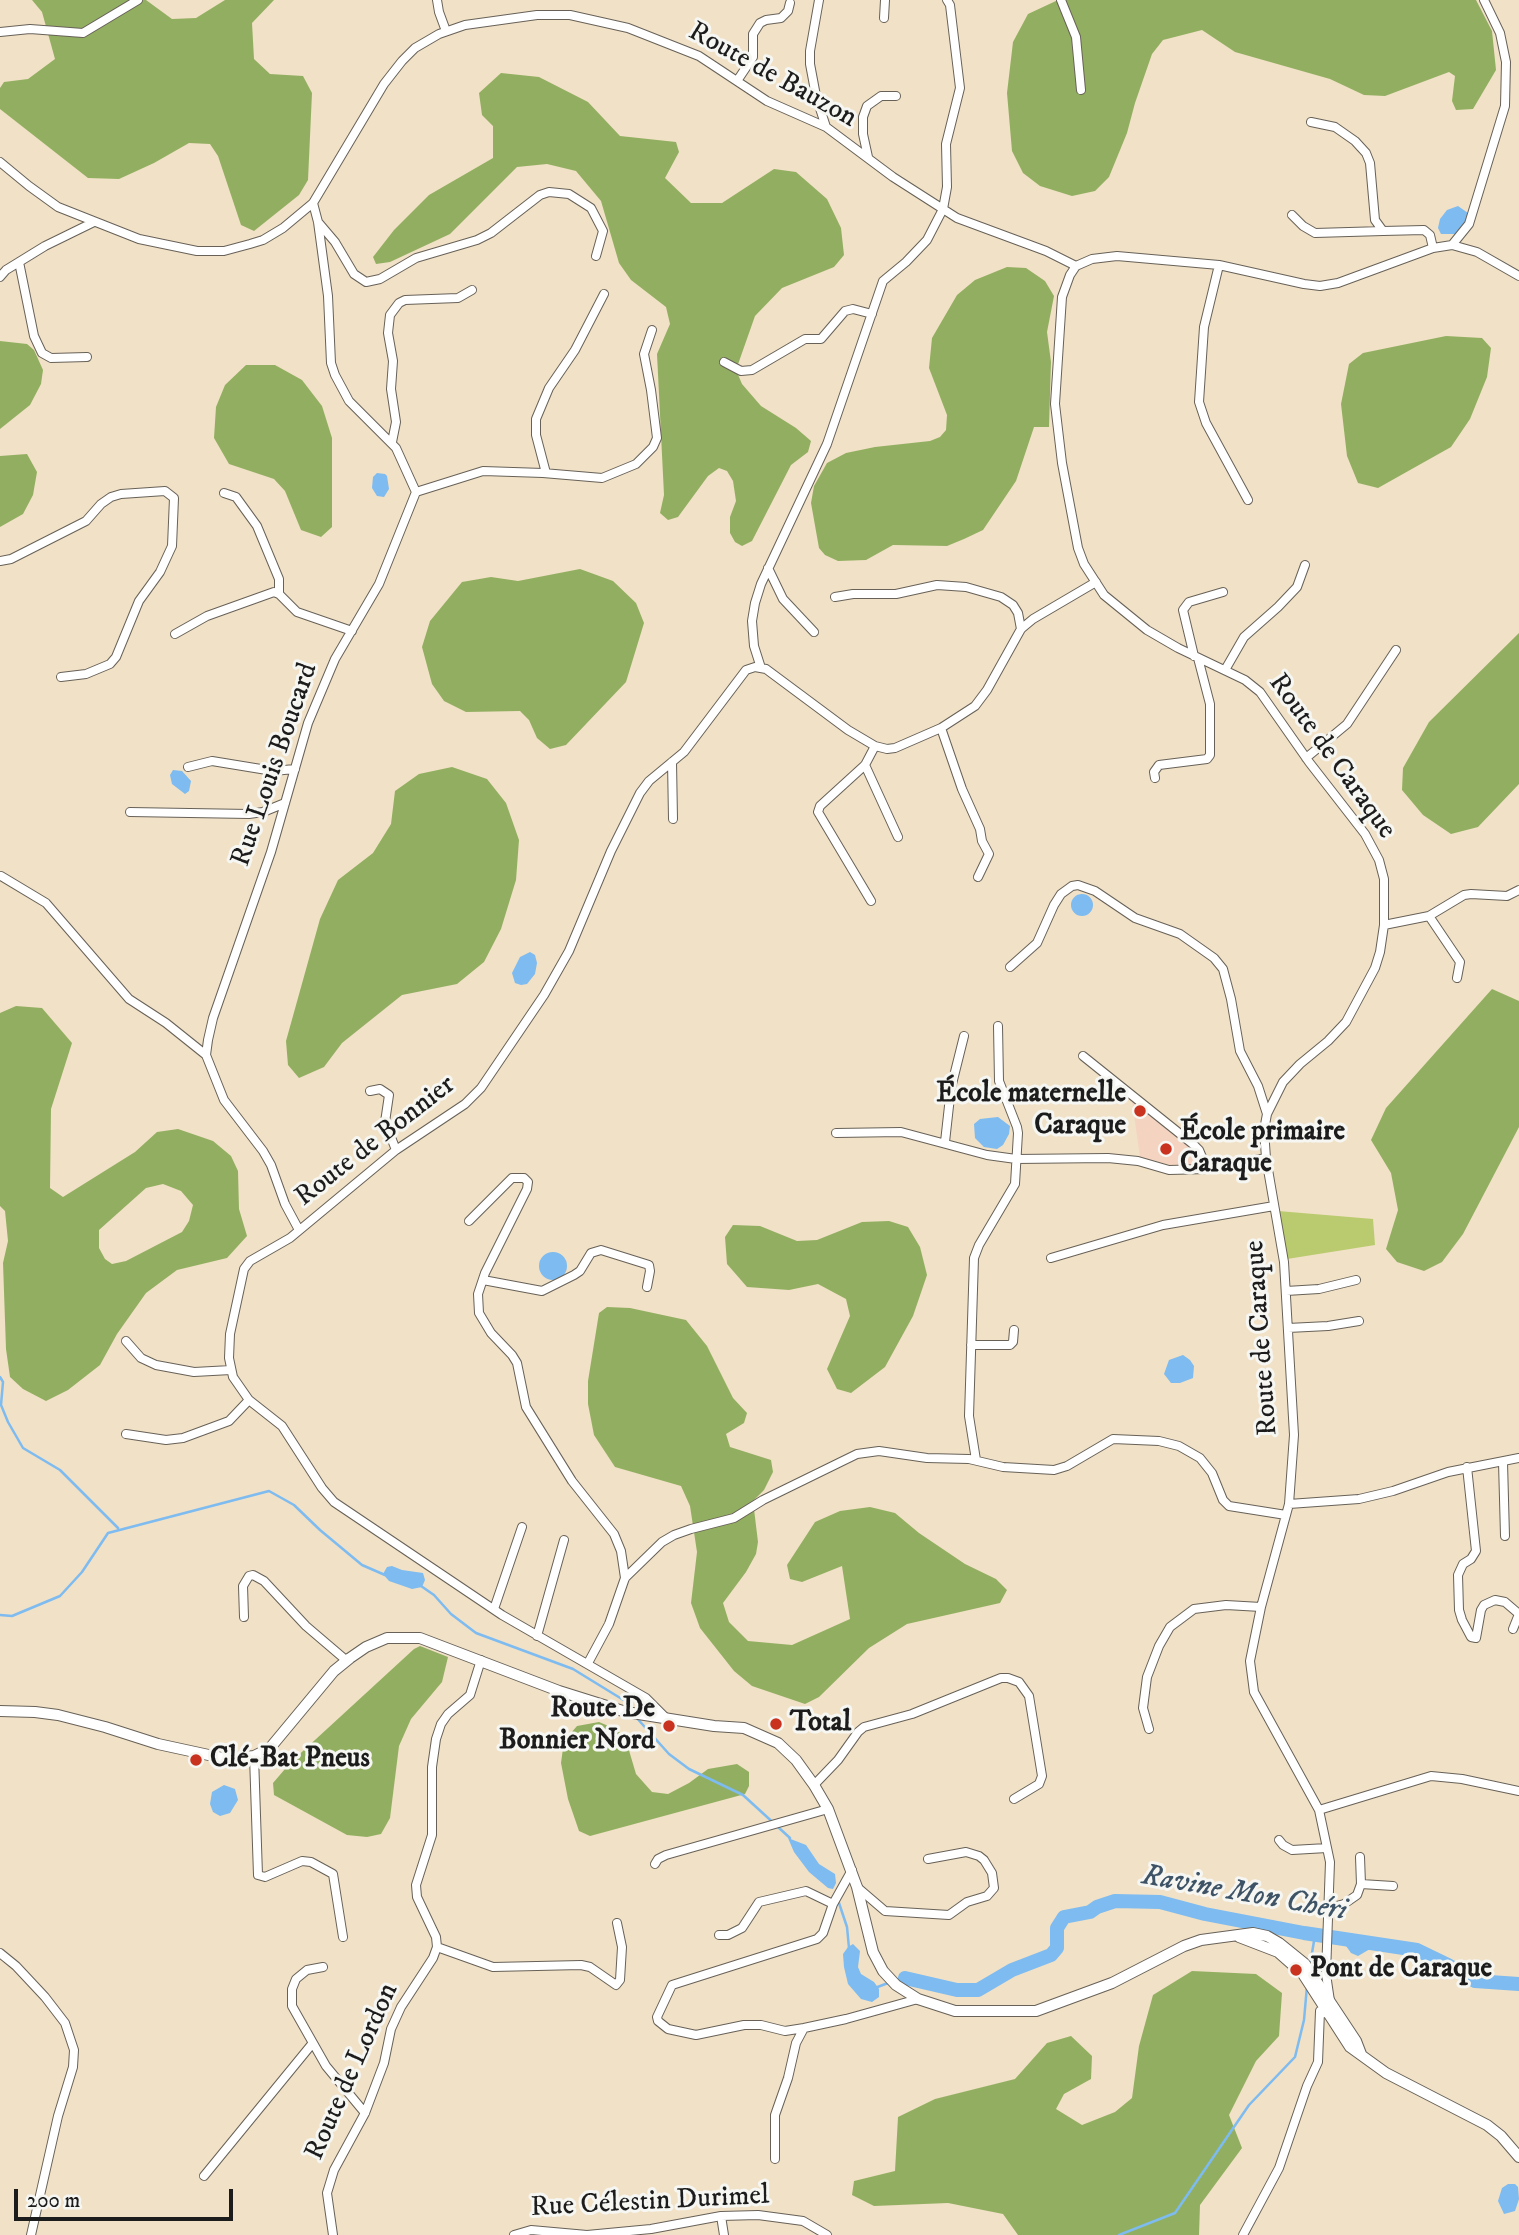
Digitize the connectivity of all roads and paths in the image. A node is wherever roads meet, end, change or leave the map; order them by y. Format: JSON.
{"nodes":[{"id":1,"x":138,"y":0,"type":"edge"},
{"id":2,"x":437,"y":0,"type":"edge"},
{"id":3,"x":819,"y":0,"type":"edge"},
{"id":4,"x":885,"y":0,"type":"edge"},
{"id":5,"x":947,"y":0,"type":"edge"},
{"id":6,"x":1061,"y":0,"type":"edge"},
{"id":7,"x":1484,"y":0,"type":"edge"},
{"id":8,"x":790,"y":3,"type":"dead end"},
{"id":9,"x":884,"y":18,"type":"dead end"},
{"id":10,"x":446,"y":31,"type":"junction"},
{"id":11,"x":0,"y":32,"type":"edge"},
{"id":12,"x":737,"y":81,"type":"junction"},
{"id":13,"x":1081,"y":90,"type":"dead end"},
{"id":14,"x":896,"y":96,"type":"dead end"},
{"id":15,"x":1311,"y":122,"type":"dead end"},
{"id":16,"x":826,"y":127,"type":"junction"},
{"id":17,"x":868,"y":158,"type":"junction"},
{"id":18,"x":0,"y":162,"type":"edge"},
{"id":19,"x":313,"y":203,"type":"junction"},
{"id":20,"x":943,"y":209,"type":"junction"},
{"id":21,"x":1292,"y":215,"type":"dead end"},
{"id":22,"x":94,"y":222,"type":"junction"},
{"id":23,"x":318,"y":222,"type":"junction"},
{"id":24,"x":1383,"y":231,"type":"junction"},
{"id":25,"x":1452,"y":245,"type":"junction"},
{"id":26,"x":1433,"y":248,"type":"junction"},
{"id":27,"x":596,"y":256,"type":"dead end"},
{"id":28,"x":19,"y":262,"type":"junction"},
{"id":29,"x":1219,"y":265,"type":"junction"},
{"id":30,"x":1076,"y":266,"type":"junction"},
{"id":31,"x":1519,"y":276,"type":"edge"},
{"id":32,"x":0,"y":277,"type":"edge"},
{"id":33,"x":472,"y":290,"type":"dead end"},
{"id":34,"x":604,"y":294,"type":"dead end"},
{"id":35,"x":872,"y":314,"type":"junction"},
{"id":36,"x":652,"y":330,"type":"dead end"},
{"id":37,"x":88,"y":357,"type":"dead end"},
{"id":38,"x":724,"y":362,"type":"dead end"},
{"id":39,"x":391,"y":442,"type":"junction"},
{"id":40,"x":545,"y":473,"type":"junction"},
{"id":41,"x":415,"y":492,"type":"junction"},
{"id":42,"x":224,"y":493,"type":"dead end"},
{"id":43,"x":1248,"y":500,"type":"dead end"},
{"id":44,"x":0,"y":561,"type":"edge"},
{"id":45,"x":1305,"y":565,"type":"dead end"},
{"id":46,"x":768,"y":568,"type":"junction"},
{"id":47,"x":1096,"y":582,"type":"junction"},
{"id":48,"x":1223,"y":592,"type":"dead end"},
{"id":49,"x":279,"y":594,"type":"junction"},
{"id":50,"x":835,"y":597,"type":"dead end"},
{"id":51,"x":1021,"y":629,"type":"junction"},
{"id":52,"x":352,"y":631,"type":"junction"},
{"id":53,"x":814,"y":632,"type":"dead end"},
{"id":54,"x":175,"y":634,"type":"dead end"},
{"id":55,"x":1396,"y":650,"type":"dead end"},
{"id":56,"x":1196,"y":657,"type":"junction"},
{"id":57,"x":761,"y":668,"type":"junction"},
{"id":58,"x":1225,"y":670,"type":"junction"},
{"id":59,"x":61,"y":677,"type":"dead end"},
{"id":60,"x":941,"y":728,"type":"junction"},
{"id":61,"x":875,"y":746,"type":"junction"},
{"id":62,"x":1306,"y":758,"type":"junction"},
{"id":63,"x":672,"y":762,"type":"junction"},
{"id":64,"x":865,"y":765,"type":"junction"},
{"id":65,"x":188,"y":767,"type":"dead end"},
{"id":66,"x":295,"y":769,"type":"junction"},
{"id":67,"x":1155,"y":778,"type":"dead end"},
{"id":68,"x":285,"y":803,"type":"junction"},
{"id":69,"x":130,"y":812,"type":"dead end"},
{"id":70,"x":673,"y":819,"type":"dead end"},
{"id":71,"x":898,"y":837,"type":"dead end"},
{"id":72,"x":1,"y":876,"type":"edge"},
{"id":73,"x":978,"y":877,"type":"dead end"},
{"id":74,"x":1519,"y":890,"type":"edge"},
{"id":75,"x":871,"y":901,"type":"dead end"},
{"id":76,"x":1429,"y":916,"type":"junction"},
{"id":77,"x":1384,"y":925,"type":"junction"},
{"id":78,"x":1010,"y":967,"type":"dead end"},
{"id":79,"x":1457,"y":978,"type":"dead end"},
{"id":80,"x":998,"y":1026,"type":"dead end"},
{"id":81,"x":964,"y":1036,"type":"dead end"},
{"id":82,"x":206,"y":1055,"type":"junction"},
{"id":83,"x":1083,"y":1056,"type":"dead end"},
{"id":84,"x":370,"y":1091,"type":"dead end"},
{"id":85,"x":1267,"y":1114,"type":"junction"},
{"id":86,"x":836,"y":1133,"type":"dead end"},
{"id":87,"x":946,"y":1142,"type":"junction"},
{"id":88,"x":396,"y":1150,"type":"junction"},
{"id":89,"x":1266,"y":1158,"type":"junction"},
{"id":90,"x":1016,"y":1159,"type":"junction"},
{"id":91,"x":1207,"y":1169,"type":"junction"},
{"id":92,"x":1274,"y":1206,"type":"junction"},
{"id":93,"x":469,"y":1221,"type":"dead end"},
{"id":94,"x":299,"y":1230,"type":"junction"},
{"id":95,"x":1051,"y":1258,"type":"dead end"},
{"id":96,"x":482,"y":1280,"type":"junction"},
{"id":97,"x":1356,"y":1280,"type":"dead end"},
{"id":98,"x":647,"y":1287,"type":"dead end"},
{"id":99,"x":1286,"y":1291,"type":"junction"},
{"id":100,"x":1359,"y":1321,"type":"dead end"},
{"id":101,"x":1288,"y":1328,"type":"junction"},
{"id":102,"x":1014,"y":1330,"type":"dead end"},
{"id":103,"x":126,"y":1341,"type":"dead end"},
{"id":104,"x":971,"y":1345,"type":"junction"},
{"id":105,"x":231,"y":1370,"type":"junction"},
{"id":106,"x":249,"y":1399,"type":"junction"},
{"id":107,"x":126,"y":1434,"type":"dead end"},
{"id":108,"x":1519,"y":1458,"type":"edge"},
{"id":109,"x":976,"y":1460,"type":"junction"},
{"id":110,"x":1503,"y":1462,"type":"junction"},
{"id":111,"x":1467,"y":1467,"type":"junction"},
{"id":112,"x":1289,"y":1504,"type":"junction"},
{"id":113,"x":1286,"y":1515,"type":"junction"},
{"id":114,"x":522,"y":1527,"type":"dead end"},
{"id":115,"x":1505,"y":1536,"type":"dead end"},
{"id":116,"x":564,"y":1540,"type":"dead end"},
{"id":117,"x":625,"y":1578,"type":"junction"},
{"id":118,"x":1261,"y":1607,"type":"junction"},
{"id":119,"x":494,"y":1609,"type":"junction"},
{"id":120,"x":244,"y":1616,"type":"dead end"},
{"id":121,"x":1513,"y":1629,"type":"dead end"},
{"id":122,"x":537,"y":1636,"type":"junction"},
{"id":123,"x":481,"y":1660,"type":"junction"},
{"id":124,"x":347,"y":1661,"type":"junction"},
{"id":125,"x":588,"y":1663,"type":"junction"},
{"id":126,"x":0,"y":1712,"type":"edge"},
{"id":127,"x":664,"y":1717,"type":"junction"},
{"id":128,"x":1149,"y":1729,"type":"dead end"},
{"id":129,"x":254,"y":1756,"type":"junction"},
{"id":130,"x":814,"y":1785,"type":"junction"},
{"id":131,"x":1519,"y":1791,"type":"edge"},
{"id":132,"x":1014,"y":1799,"type":"dead end"},
{"id":133,"x":828,"y":1809,"type":"junction"},
{"id":134,"x":1319,"y":1810,"type":"junction"},
{"id":135,"x":1279,"y":1840,"type":"dead end"},
{"id":136,"x":1327,"y":1848,"type":"junction"},
{"id":137,"x":1360,"y":1857,"type":"dead end"},
{"id":138,"x":928,"y":1859,"type":"dead end"},
{"id":139,"x":655,"y":1864,"type":"dead end"},
{"id":140,"x":852,"y":1870,"type":"junction"},
{"id":141,"x":1362,"y":1884,"type":"junction"},
{"id":142,"x":1393,"y":1886,"type":"dead end"},
{"id":143,"x":857,"y":1887,"type":"junction"},
{"id":144,"x":833,"y":1904,"type":"junction"},
{"id":145,"x":1329,"y":1908,"type":"junction"},
{"id":146,"x":617,"y":1923,"type":"dead end"},
{"id":147,"x":719,"y":1935,"type":"dead end"},
{"id":148,"x":342,"y":1937,"type":"dead end"},
{"id":149,"x":437,"y":1947,"type":"junction"},
{"id":150,"x":0,"y":1953,"type":"edge"},
{"id":151,"x":323,"y":1967,"type":"dead end"},
{"id":152,"x":1326,"y":1974,"type":"junction"},
{"id":153,"x":1320,"y":1991,"type":"junction"},
{"id":154,"x":918,"y":1999,"type":"junction"},
{"id":155,"x":1326,"y":2009,"type":"junction"},
{"id":156,"x":804,"y":2028,"type":"junction"},
{"id":157,"x":312,"y":2044,"type":"junction"},
{"id":158,"x":365,"y":2113,"type":"junction"},
{"id":159,"x":1519,"y":2157,"type":"edge"},
{"id":160,"x":775,"y":2160,"type":"dead end"},
{"id":161,"x":204,"y":2176,"type":"dead end"},
{"id":162,"x":721,"y":2217,"type":"junction"},
{"id":163,"x":560,"y":2234,"type":"edge"},
{"id":164,"x":31,"y":2235,"type":"edge"},
{"id":165,"x":333,"y":2235,"type":"edge"},
{"id":166,"x":514,"y":2235,"type":"edge"},
{"id":167,"x":724,"y":2235,"type":"edge"},
{"id":168,"x":827,"y":2235,"type":"edge"},
{"id":169,"x":1244,"y":2235,"type":"edge"}],
"edges":[{"from":1,"to":11,"type":"street"},
{"from":2,"to":10,"type":"street"},
{"from":3,"to":16,"type":"street"},
{"from":4,"to":9,"type":"street"},
{"from":5,"to":20,"type":"street"},
{"from":6,"to":13,"type":"street"},
{"from":7,"to":25,"type":"street"},
{"from":8,"to":12,"type":"street"},
{"from":10,"to":12,"type":"street","name":"Route de Bauzon"},
{"from":10,"to":19,"type":"street","name":"Route de Bauzon"},
{"from":12,"to":16,"type":"street","name":"Route de Bauzon"},
{"from":14,"to":17,"type":"street"},
{"from":15,"to":24,"type":"street"},
{"from":16,"to":17,"type":"street","name":"Route de Bauzon"},
{"from":17,"to":20,"type":"street","name":"Route de Bauzon"},
{"from":18,"to":22,"type":"street","name":"Route de Bauzon"},
{"from":19,"to":22,"type":"street","name":"Route de Bauzon"},
{"from":19,"to":23,"type":"street"},
{"from":20,"to":30,"type":"street","name":"Route de Bauzon"},
{"from":20,"to":35,"type":"street"},
{"from":21,"to":24,"type":"street"},
{"from":22,"to":28,"type":"street"},
{"from":23,"to":27,"type":"street"},
{"from":23,"to":39,"type":"street"},
{"from":24,"to":26,"type":"street"},
{"from":25,"to":26,"type":"street"},
{"from":25,"to":31,"type":"street"},
{"from":26,"to":29,"type":"street"},
{"from":28,"to":32,"type":"street"},
{"from":28,"to":37,"type":"street"},
{"from":29,"to":30,"type":"street"},
{"from":29,"to":43,"type":"street"},
{"from":30,"to":47,"type":"street","name":"Route de Caraque"},
{"from":33,"to":39,"type":"street"},
{"from":34,"to":40,"type":"street"},
{"from":35,"to":38,"type":"street"},
{"from":35,"to":46,"type":"street"},
{"from":36,"to":40,"type":"street"},
{"from":39,"to":41,"type":"street"},
{"from":40,"to":41,"type":"street"},
{"from":41,"to":52,"type":"street","name":"Rue Louis Boucard"},
{"from":42,"to":49,"type":"street"},
{"from":44,"to":59,"type":"street"},
{"from":45,"to":58,"type":"street"},
{"from":46,"to":53,"type":"street"},
{"from":46,"to":57,"type":"street"},
{"from":47,"to":51,"type":"street"},
{"from":47,"to":56,"type":"street","name":"Route de Caraque"},
{"from":48,"to":56,"type":"street"},
{"from":49,"to":52,"type":"street"},
{"from":49,"to":54,"type":"street"},
{"from":50,"to":51,"type":"street"},
{"from":51,"to":60,"type":"street"},
{"from":52,"to":66,"type":"street","name":"Rue Louis Boucard"},
{"from":55,"to":62,"type":"street"},
{"from":56,"to":58,"type":"street","name":"Route de Caraque"},
{"from":56,"to":67,"type":"street"},
{"from":57,"to":61,"type":"street"},
{"from":57,"to":63,"type":"street","name":"Route de Bonnier"},
{"from":58,"to":62,"type":"street","name":"Route de Caraque"},
{"from":60,"to":61,"type":"street"},
{"from":60,"to":73,"type":"street"},
{"from":61,"to":64,"type":"street"},
{"from":62,"to":77,"type":"street","name":"Route de Caraque"},
{"from":63,"to":70,"type":"street"},
{"from":63,"to":88,"type":"street","name":"Route de Bonnier"},
{"from":64,"to":71,"type":"street"},
{"from":64,"to":75,"type":"street"},
{"from":65,"to":66,"type":"street"},
{"from":66,"to":68,"type":"street","name":"Rue Louis Boucard"},
{"from":68,"to":69,"type":"street"},
{"from":68,"to":82,"type":"street","name":"Rue Louis Boucard"},
{"from":72,"to":82,"type":"street"},
{"from":74,"to":76,"type":"street"},
{"from":76,"to":77,"type":"street"},
{"from":76,"to":79,"type":"street"},
{"from":77,"to":85,"type":"street","name":"Route de Caraque"},
{"from":78,"to":85,"type":"street"},
{"from":80,"to":90,"type":"street"},
{"from":81,"to":87,"type":"street"},
{"from":82,"to":94,"type":"street"},
{"from":83,"to":91,"type":"street"},
{"from":84,"to":88,"type":"street"},
{"from":85,"to":89,"type":"street","name":"Route de Caraque"},
{"from":86,"to":87,"type":"street"},
{"from":87,"to":90,"type":"street"},
{"from":88,"to":94,"type":"street","name":"Route de Bonnier"},
{"from":89,"to":91,"type":"street"},
{"from":89,"to":92,"type":"street","name":"Route de Caraque"},
{"from":90,"to":91,"type":"street"},
{"from":90,"to":104,"type":"street"},
{"from":92,"to":95,"type":"street"},
{"from":92,"to":99,"type":"street","name":"Route de Caraque"},
{"from":93,"to":96,"type":"street"},
{"from":94,"to":105,"type":"street","name":"Route de Bonnier"},
{"from":96,"to":98,"type":"street"},
{"from":96,"to":117,"type":"street"},
{"from":97,"to":99,"type":"street"},
{"from":99,"to":101,"type":"street","name":"Route de Caraque"},
{"from":100,"to":101,"type":"street"},
{"from":101,"to":112,"type":"street","name":"Route de Caraque"},
{"from":102,"to":104,"type":"street"},
{"from":103,"to":105,"type":"street"},
{"from":104,"to":109,"type":"street"},
{"from":105,"to":106,"type":"street"},
{"from":106,"to":107,"type":"street"},
{"from":106,"to":119,"type":"street"},
{"from":108,"to":110,"type":"street"},
{"from":109,"to":113,"type":"street"},
{"from":109,"to":117,"type":"street"},
{"from":110,"to":111,"type":"street"},
{"from":110,"to":115,"type":"street"},
{"from":111,"to":112,"type":"street"},
{"from":111,"to":121,"type":"street"},
{"from":112,"to":113,"type":"street","name":"Route de Caraque"},
{"from":113,"to":118,"type":"street","name":"Route de Caraque"},
{"from":114,"to":119,"type":"street"},
{"from":116,"to":122,"type":"street"},
{"from":117,"to":125,"type":"street"},
{"from":118,"to":128,"type":"street"},
{"from":118,"to":134,"type":"street","name":"Route de Caraque"},
{"from":119,"to":122,"type":"street"},
{"from":120,"to":124,"type":"street"},
{"from":122,"to":125,"type":"street"},
{"from":123,"to":124,"type":"main road"},
{"from":123,"to":127,"type":"main road"},
{"from":123,"to":149,"type":"street"},
{"from":124,"to":129,"type":"main road"},
{"from":125,"to":127,"type":"street"},
{"from":126,"to":129,"type":"main road"},
{"from":127,"to":130,"type":"main road"},
{"from":129,"to":148,"type":"street"},
{"from":130,"to":132,"type":"street"},
{"from":130,"to":133,"type":"main road"},
{"from":131,"to":134,"type":"street"},
{"from":133,"to":139,"type":"street"},
{"from":133,"to":140,"type":"main road"},
{"from":134,"to":136,"type":"street","name":"Route de Caraque"},
{"from":135,"to":136,"type":"street"},
{"from":136,"to":145,"type":"street","name":"Route de Caraque"},
{"from":137,"to":141,"type":"street"},
{"from":138,"to":143,"type":"street"},
{"from":140,"to":143,"type":"main road"},
{"from":140,"to":144,"type":"street"},
{"from":141,"to":142,"type":"street"},
{"from":141,"to":145,"type":"street"},
{"from":143,"to":154,"type":"main road"},
{"from":144,"to":147,"type":"street"},
{"from":144,"to":156,"type":"street"},
{"from":145,"to":152,"type":"street","name":"Route de Caraque"},
{"from":146,"to":149,"type":"street"},
{"from":149,"to":158,"type":"street","name":"Route de Lordon"},
{"from":150,"to":164,"type":"street"},
{"from":151,"to":157,"type":"street"},
{"from":152,"to":153,"type":"street","name":"Route de Caraque"},
{"from":152,"to":155,"type":"street","name":"Route de Caraque"},
{"from":153,"to":154,"type":"main road"},
{"from":153,"to":155,"type":"main road"},
{"from":153,"to":155,"type":"street"},
{"from":154,"to":156,"type":"street"},
{"from":155,"to":159,"type":"main road"},
{"from":155,"to":169,"type":"street"},
{"from":156,"to":160,"type":"street"},
{"from":157,"to":158,"type":"street"},
{"from":157,"to":161,"type":"street"},
{"from":158,"to":165,"type":"street","name":"Route de Lordon"},
{"from":162,"to":163,"type":"street","name":"Rue Célestin Durimel"},
{"from":162,"to":167,"type":"street"},
{"from":162,"to":168,"type":"street","name":"Rue Célestin Durimel"},
{"from":163,"to":166,"type":"street","name":"Rue Célestin Durimel"}]}
